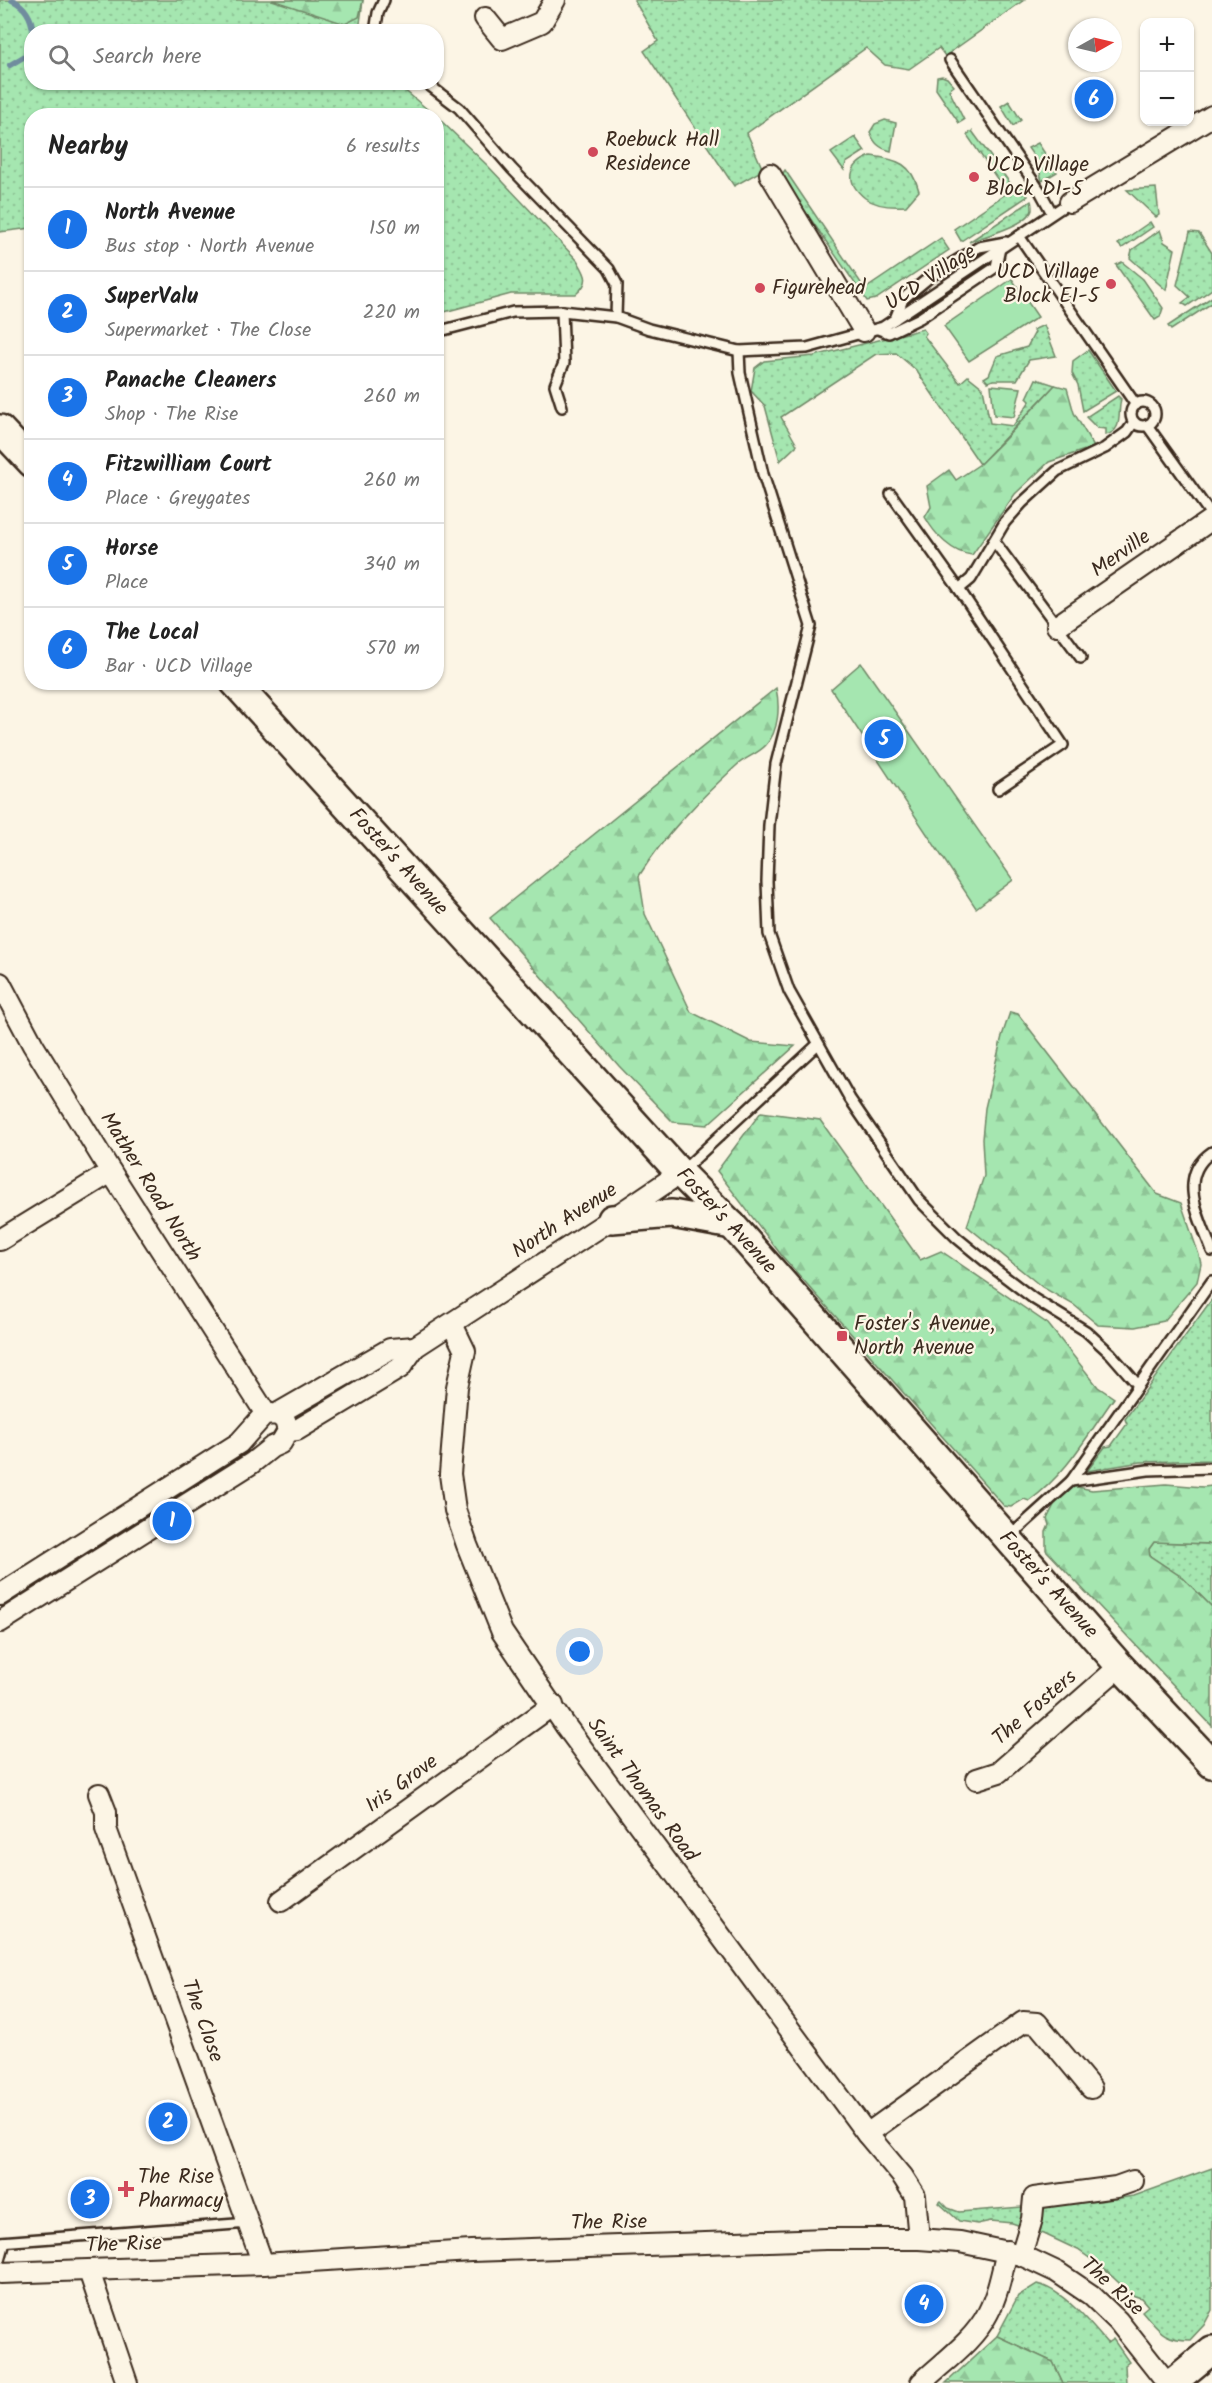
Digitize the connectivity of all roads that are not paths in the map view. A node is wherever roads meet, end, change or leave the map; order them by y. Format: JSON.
{"nodes":[{"id":1,"x":384,"y":0,"type":"edge"},
{"id":2,"x":555,"y":0,"type":"edge"},
{"id":3,"x":485,"y":18,"type":"dead end"},
{"id":4,"x":376,"y":24,"type":"edge"},
{"id":5,"x":950,"y":60,"type":"dead end"},
{"id":6,"x":435,"y":90,"type":"edge"},
{"id":7,"x":1212,"y":116,"type":"edge"},
{"id":8,"x":770,"y":174,"type":"dead end"},
{"id":9,"x":1070,"y":202,"type":"joint"},
{"id":10,"x":1052,"y":213,"type":"junction"},
{"id":11,"x":1015,"y":238,"type":"junction"},
{"id":12,"x":1000,"y":248,"type":"junction"},
{"id":13,"x":562,"y":311,"type":"junction"},
{"id":14,"x":616,"y":317,"type":"junction"},
{"id":15,"x":895,"y":320,"type":"junction"},
{"id":16,"x":444,"y":330,"type":"edge"},
{"id":17,"x":870,"y":330,"type":"junction"},
{"id":18,"x":739,"y":351,"type":"junction"},
{"id":19,"x":1136,"y":405,"type":"junction"},
{"id":20,"x":562,"y":406,"type":"dead end"},
{"id":21,"x":1134,"y":422,"type":"junction"},
{"id":22,"x":1147,"y":425,"type":"junction"},
{"id":23,"x":0,"y":429,"type":"edge"},
{"id":24,"x":24,"y":454,"type":"edge"},
{"id":25,"x":891,"y":494,"type":"dead end"},
{"id":26,"x":1212,"y":517,"type":"edge"},
{"id":27,"x":994,"y":541,"type":"junction"},
{"id":28,"x":958,"y":589,"type":"junction"},
{"id":29,"x":1057,"y":627,"type":"junction"},
{"id":30,"x":1081,"y":658,"type":"dead end"},
{"id":31,"x":241,"y":690,"type":"edge"},
{"id":32,"x":998,"y":789,"type":"dead end"},
{"id":33,"x":0,"y":983,"type":"edge"},
{"id":34,"x":818,"y":1044,"type":"junction"},
{"id":35,"x":1212,"y":1152,"type":"edge"},
{"id":36,"x":111,"y":1172,"type":"junction"},
{"id":37,"x":680,"y":1173,"type":"junction"},
{"id":38,"x":612,"y":1219,"type":"junction"},
{"id":39,"x":732,"y":1225,"type":"junction"},
{"id":40,"x":0,"y":1240,"type":"edge"},
{"id":41,"x":1212,"y":1251,"type":"edge"},
{"id":42,"x":1212,"y":1281,"type":"edge"},
{"id":43,"x":452,"y":1324,"type":"junction"},
{"id":44,"x":415,"y":1347,"type":"junction"},
{"id":45,"x":1138,"y":1385,"type":"junction"},
{"id":46,"x":266,"y":1418,"type":"junction"},
{"id":47,"x":288,"y":1431,"type":"junction"},
{"id":48,"x":272,"y":1447,"type":"junction"},
{"id":49,"x":1212,"y":1467,"type":"edge"},
{"id":50,"x":1071,"y":1481,"type":"junction"},
{"id":51,"x":1007,"y":1539,"type":"junction"},
{"id":52,"x":0,"y":1595,"type":"edge"},
{"id":53,"x":0,"y":1622,"type":"edge"},
{"id":54,"x":1120,"y":1666,"type":"junction"},
{"id":55,"x":553,"y":1705,"type":"junction"},
{"id":56,"x":1212,"y":1764,"type":"edge"},
{"id":57,"x":977,"y":1779,"type":"dead end"},
{"id":58,"x":99,"y":1794,"type":"dead end"},
{"id":59,"x":281,"y":1901,"type":"dead end"},
{"id":60,"x":1091,"y":2088,"type":"dead end"},
{"id":61,"x":867,"y":2134,"type":"junction"},
{"id":62,"x":1133,"y":2181,"type":"dead end"},
{"id":63,"x":250,"y":2223,"type":"junction"},
{"id":64,"x":919,"y":2238,"type":"junction"},
{"id":65,"x":2,"y":2242,"type":"edge"},
{"id":66,"x":1014,"y":2253,"type":"junction"},
{"id":67,"x":0,"y":2260,"type":"edge"},
{"id":68,"x":263,"y":2264,"type":"junction"},
{"id":69,"x":88,"y":2271,"type":"junction"},
{"id":70,"x":0,"y":2273,"type":"edge"},
{"id":71,"x":1212,"y":2350,"type":"edge"},
{"id":72,"x":127,"y":2383,"type":"edge"},
{"id":73,"x":921,"y":2383,"type":"edge"},
{"id":74,"x":1167,"y":2383,"type":"edge"},
{"id":75,"x":1172,"y":2383,"type":"edge"}],
"edges":[{"from":1,"to":4,"type":"lane"},
{"from":2,"to":3,"type":"street"},
{"from":5,"to":10,"type":"lane"},
{"from":6,"to":14,"type":"lane"},
{"from":7,"to":9,"type":"street","name":"UCD Village"},
{"from":8,"to":17,"type":"street"},
{"from":9,"to":10,"type":"lane","name":"UCD Village"},
{"from":10,"to":11,"type":"lane","name":"UCD Village"},
{"from":11,"to":12,"type":"lane","name":"UCD Village"},
{"from":11,"to":15,"type":"lane","name":"UCD Village"},
{"from":11,"to":19,"type":"lane"},
{"from":12,"to":15,"type":"lane","name":"UCD Village"},
{"from":12,"to":17,"type":"lane","name":"UCD Village"},
{"from":13,"to":14,"type":"lane"},
{"from":13,"to":16,"type":"lane"},
{"from":13,"to":20,"type":"lane"},
{"from":14,"to":18,"type":"lane"},
{"from":15,"to":17,"type":"lane","name":"UCD Village"},
{"from":17,"to":18,"type":"lane"},
{"from":18,"to":34,"type":"lane"},
{"from":19,"to":21,"type":"lane"},
{"from":19,"to":22,"type":"lane"},
{"from":21,"to":22,"type":"lane"},
{"from":21,"to":27,"type":"lane"},
{"from":22,"to":26,"type":"lane"},
{"from":23,"to":24,"type":"main road"},
{"from":25,"to":28,"type":"lane"},
{"from":26,"to":29,"type":"street","name":"Merville"},
{"from":27,"to":28,"type":"lane"},
{"from":27,"to":29,"type":"lane"},
{"from":28,"to":32,"type":"lane"},
{"from":29,"to":30,"type":"lane"},
{"from":31,"to":37,"type":"main road","name":"Foster's Avenue"},
{"from":33,"to":36,"type":"street","name":"Mather Road North"},
{"from":34,"to":37,"type":"lane"},
{"from":34,"to":45,"type":"lane"},
{"from":35,"to":41,"type":"lane"},
{"from":36,"to":40,"type":"street"},
{"from":36,"to":46,"type":"street","name":"Mather Road North"},
{"from":37,"to":38,"type":"street","name":"North Avenue"},
{"from":37,"to":39,"type":"main road","name":"Foster's Avenue"},
{"from":38,"to":39,"type":"main road"},
{"from":38,"to":43,"type":"street","name":"North Avenue"},
{"from":39,"to":51,"type":"main road","name":"Foster's Avenue"},
{"from":42,"to":45,"type":"lane"},
{"from":43,"to":44,"type":"street","name":"North Avenue"},
{"from":43,"to":55,"type":"street","name":"Saint Thomas Road"},
{"from":44,"to":46,"type":"street","name":"North Avenue"},
{"from":44,"to":47,"type":"street","name":"North Avenue"},
{"from":45,"to":50,"type":"lane"},
{"from":46,"to":47,"type":"street"},
{"from":46,"to":48,"type":"street"},
{"from":46,"to":52,"type":"street","name":"North Avenue"},
{"from":47,"to":48,"type":"street","name":"North Avenue"},
{"from":48,"to":53,"type":"street","name":"North Avenue"},
{"from":49,"to":50,"type":"lane"},
{"from":50,"to":51,"type":"lane"},
{"from":51,"to":54,"type":"main road","name":"Foster's Avenue"},
{"from":54,"to":56,"type":"main road","name":"Foster's Avenue"},
{"from":54,"to":57,"type":"street","name":"The Fosters"},
{"from":55,"to":59,"type":"street","name":"Iris Grove"},
{"from":55,"to":61,"type":"street","name":"Saint Thomas Road"},
{"from":58,"to":63,"type":"street","name":"The Close"},
{"from":60,"to":61,"type":"street"},
{"from":61,"to":64,"type":"street","name":"Saint Thomas Road"},
{"from":62,"to":66,"type":"street"},
{"from":63,"to":65,"type":"lane"},
{"from":63,"to":68,"type":"street","name":"The Close"},
{"from":64,"to":66,"type":"street","name":"The Rise"},
{"from":64,"to":68,"type":"street","name":"The Rise"},
{"from":65,"to":67,"type":"lane"},
{"from":66,"to":73,"type":"street"},
{"from":66,"to":74,"type":"street","name":"The Rise"},
{"from":68,"to":69,"type":"street","name":"The Rise"},
{"from":69,"to":70,"type":"street","name":"The Rise"},
{"from":69,"to":72,"type":"street"},
{"from":71,"to":75,"type":"main road"}]}
